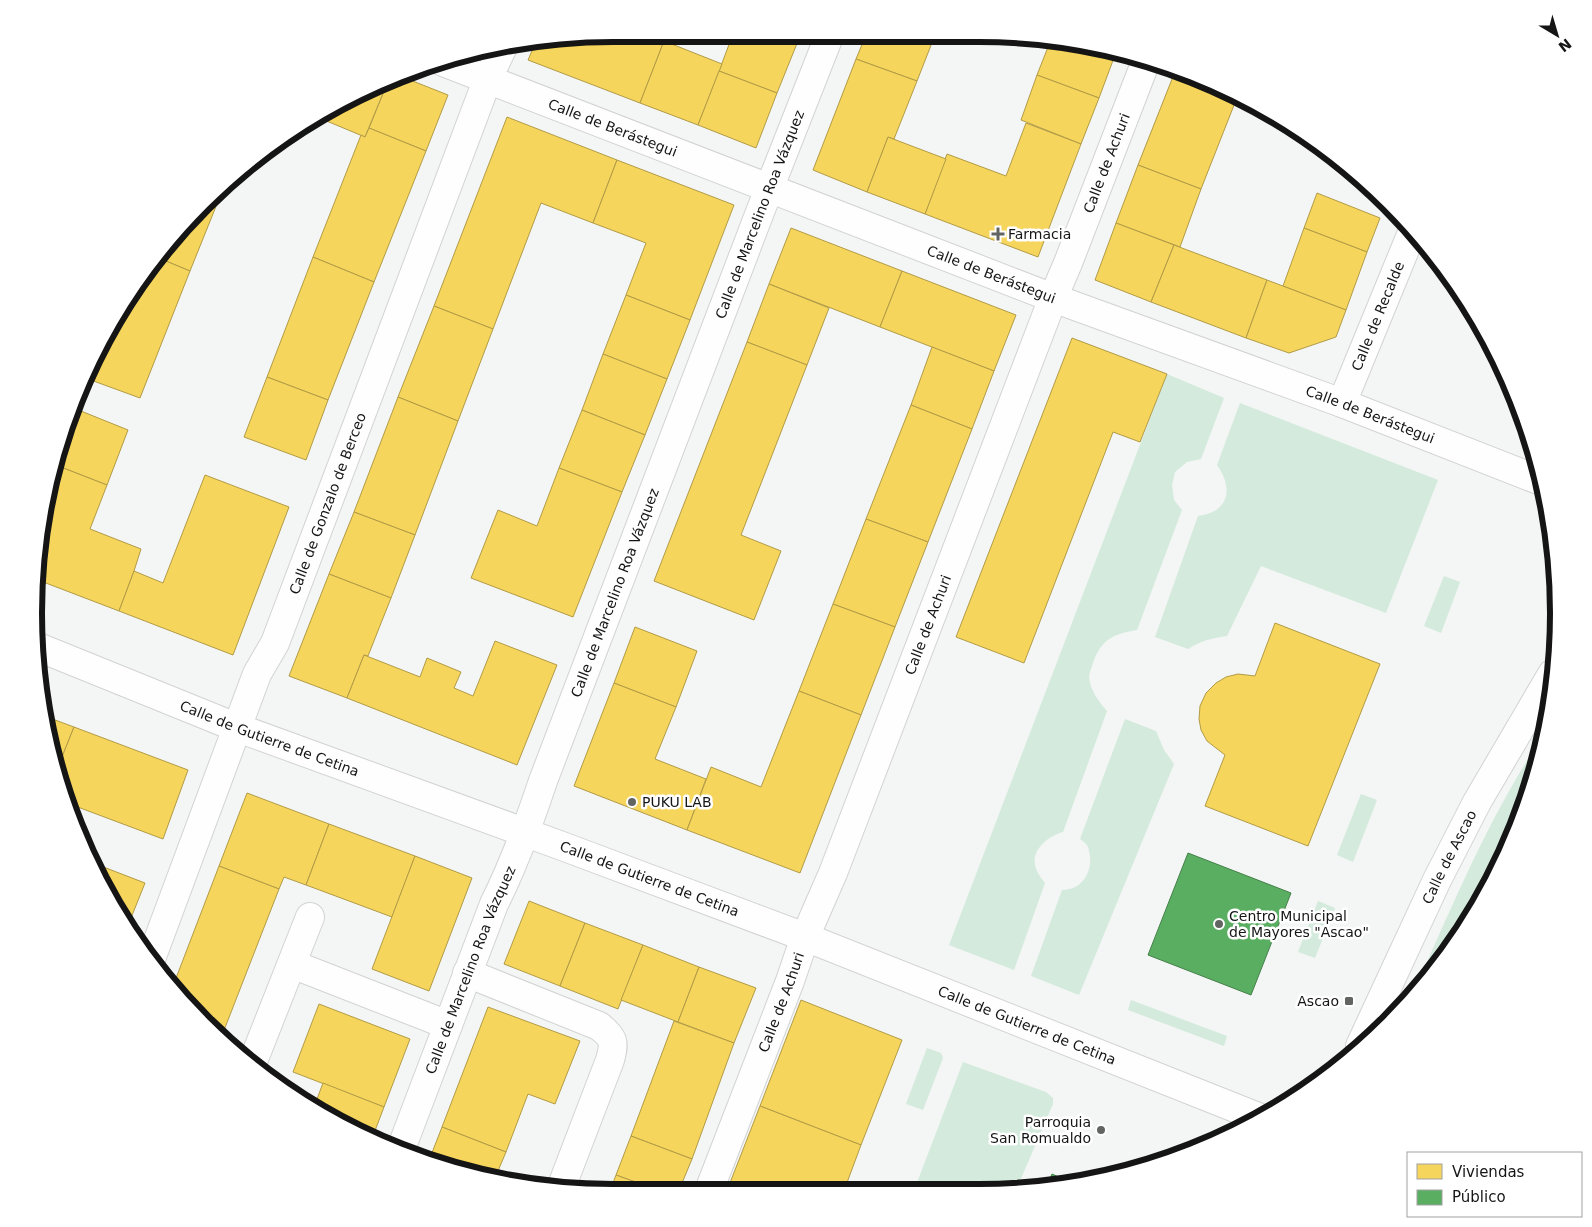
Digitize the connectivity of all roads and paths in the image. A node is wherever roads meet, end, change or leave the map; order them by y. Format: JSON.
{"nodes":[{"id":1,"x":827,"y":42,"type":"edge"},
{"id":2,"x":499,"y":54,"type":"edge"},
{"id":3,"x":454,"y":66,"type":"edge"},
{"id":4,"x":1144,"y":67,"type":"edge"},
{"id":5,"x":488,"y":78,"type":"junction"},
{"id":6,"x":770,"y":187,"type":"junction"},
{"id":7,"x":1409,"y":239,"type":"edge"},
{"id":8,"x":1053,"y":298,"type":"junction"},
{"id":9,"x":1342,"y":403,"type":"junction"},
{"id":10,"x":1533,"y":479,"type":"edge"},
{"id":11,"x":44,"y":649,"type":"edge"},
{"id":12,"x":1545,"y":685,"type":"edge"},
{"id":13,"x":238,"y":728,"type":"junction"},
{"id":14,"x":526,"y":833,"type":"junction"},
{"id":15,"x":310,"y":917,"type":"dead end"},
{"id":16,"x":805,"y":937,"type":"junction"},
{"id":17,"x":154,"y":952,"type":"edge"},
{"id":18,"x":292,"y":964,"type":"junction"},
{"id":19,"x":467,"y":972,"type":"junction"},
{"id":20,"x":448,"y":1024,"type":"junction"},
{"id":21,"x":1366,"y":1032,"type":"edge"},
{"id":22,"x":255,"y":1058,"type":"edge"},
{"id":23,"x":1252,"y":1115,"type":"edge"},
{"id":24,"x":403,"y":1144,"type":"edge"},
{"id":25,"x":562,"y":1182,"type":"edge"},
{"id":26,"x":712,"y":1184,"type":"edge"}],
"edges":[{"from":1,"to":6,"type":"street","name":"Calle de Marcelino Roa Vázquez"},
{"from":2,"to":5,"type":"street","name":"Calle de Gonzalo de Berceo"},
{"from":3,"to":5,"type":"street","name":"Calle de Berástegui"},
{"from":4,"to":8,"type":"street","name":"Calle de Achuri"},
{"from":5,"to":6,"type":"street","name":"Calle de Berástegui"},
{"from":5,"to":13,"type":"street","name":"Calle de Gonzalo de Berceo"},
{"from":6,"to":8,"type":"street","name":"Calle de Berástegui"},
{"from":6,"to":14,"type":"street","name":"Calle de Marcelino Roa Vázquez"},
{"from":7,"to":9,"type":"street","name":"Calle de Recalde"},
{"from":8,"to":9,"type":"street","name":"Calle de Berástegui"},
{"from":8,"to":16,"type":"street","name":"Calle de Achuri"},
{"from":9,"to":10,"type":"street","name":"Calle de Berástegui"},
{"from":11,"to":13,"type":"street","name":"Calle de Gutierre de Cetina"},
{"from":12,"to":21,"type":"street","name":"Calle de Ascao"},
{"from":13,"to":14,"type":"street","name":"Calle de Gutierre de Cetina"},
{"from":13,"to":17,"type":"street","name":"Calle de Gonzalo de Berceo"},
{"from":14,"to":16,"type":"street","name":"Calle de Gutierre de Cetina"},
{"from":14,"to":19,"type":"street","name":"Calle de Marcelino Roa Vázquez"},
{"from":15,"to":18,"type":"street"},
{"from":16,"to":23,"type":"street","name":"Calle de Gutierre de Cetina"},
{"from":16,"to":26,"type":"street","name":"Calle de Achuri"},
{"from":18,"to":20,"type":"street"},
{"from":18,"to":22,"type":"street"},
{"from":19,"to":20,"type":"street","name":"Calle de Marcelino Roa Vázquez"},
{"from":19,"to":25,"type":"street"},
{"from":20,"to":24,"type":"street","name":"Calle de Marcelino Roa Vázquez"}]}
